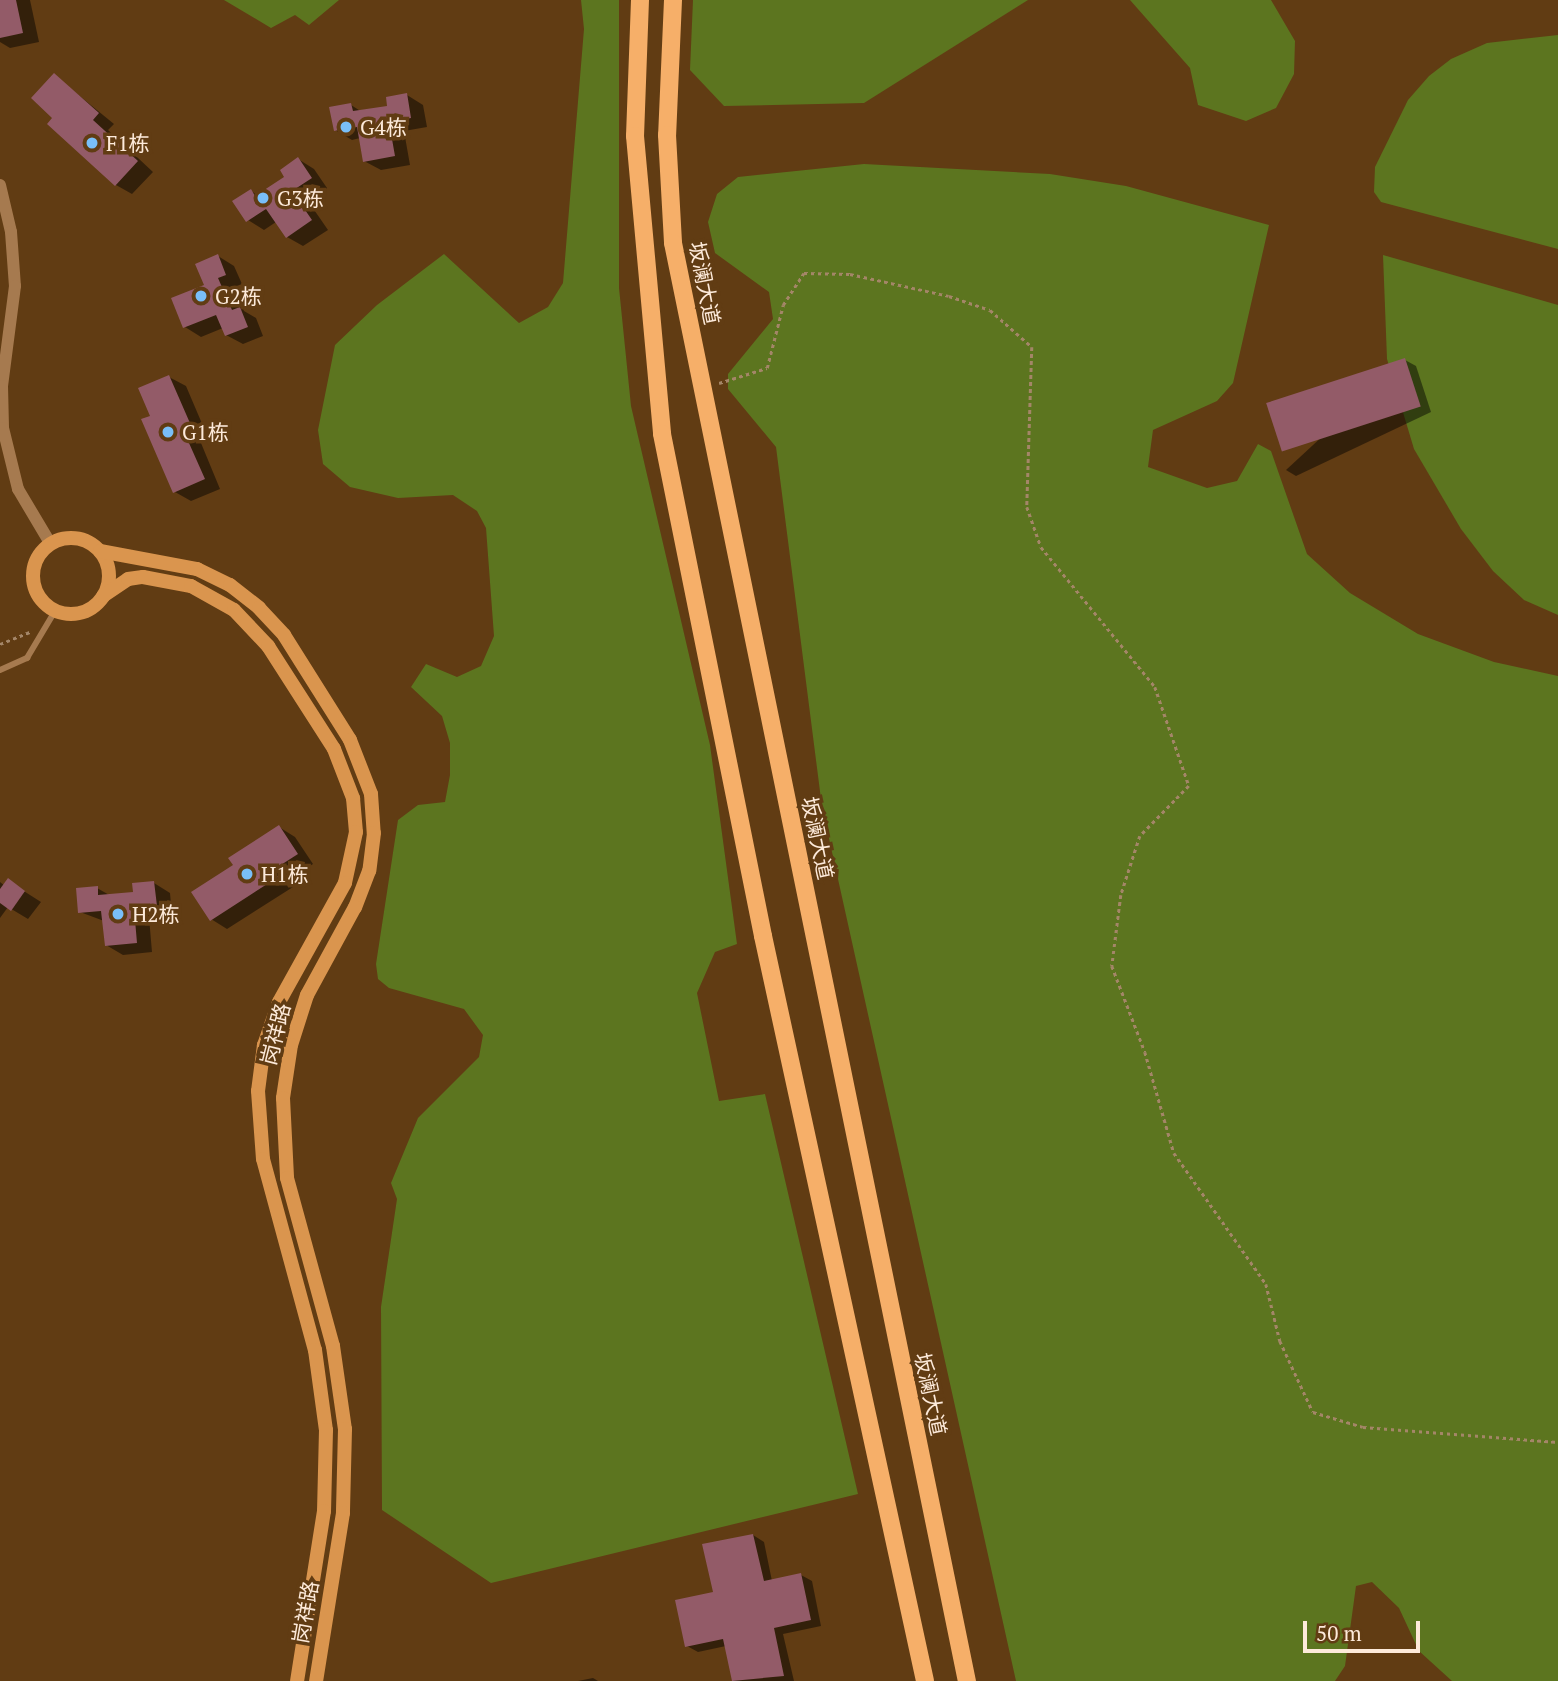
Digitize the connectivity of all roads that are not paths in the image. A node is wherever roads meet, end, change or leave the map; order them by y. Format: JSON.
{"nodes":[{"id":1,"x":640,"y":0,"type":"edge"},
{"id":2,"x":673,"y":0,"type":"edge"},
{"id":3,"x":0,"y":185,"type":"edge"},
{"id":4,"x":50,"y":543,"type":"junction"},
{"id":5,"x":100,"y":551,"type":"junction"},
{"id":6,"x":103,"y":596,"type":"junction"},
{"id":7,"x":55,"y":611,"type":"junction"},
{"id":8,"x":1,"y":670,"type":"edge"},
{"id":9,"x":297,"y":1681,"type":"edge"},
{"id":10,"x":316,"y":1681,"type":"edge"},
{"id":11,"x":925,"y":1681,"type":"edge"},
{"id":12,"x":967,"y":1681,"type":"edge"}],
"edges":[{"from":1,"to":11,"type":"main road"},
{"from":2,"to":12,"type":"main road","name":"坂澜大道"},
{"from":3,"to":4,"type":"street"},
{"from":4,"to":5,"type":"street"},
{"from":4,"to":7,"type":"street"},
{"from":5,"to":6,"type":"street"},
{"from":5,"to":10,"type":"street","name":"岗祥路"},
{"from":6,"to":7,"type":"street"},
{"from":6,"to":9,"type":"street","name":"岗祥路"},
{"from":7,"to":8,"type":"lane"}]}
